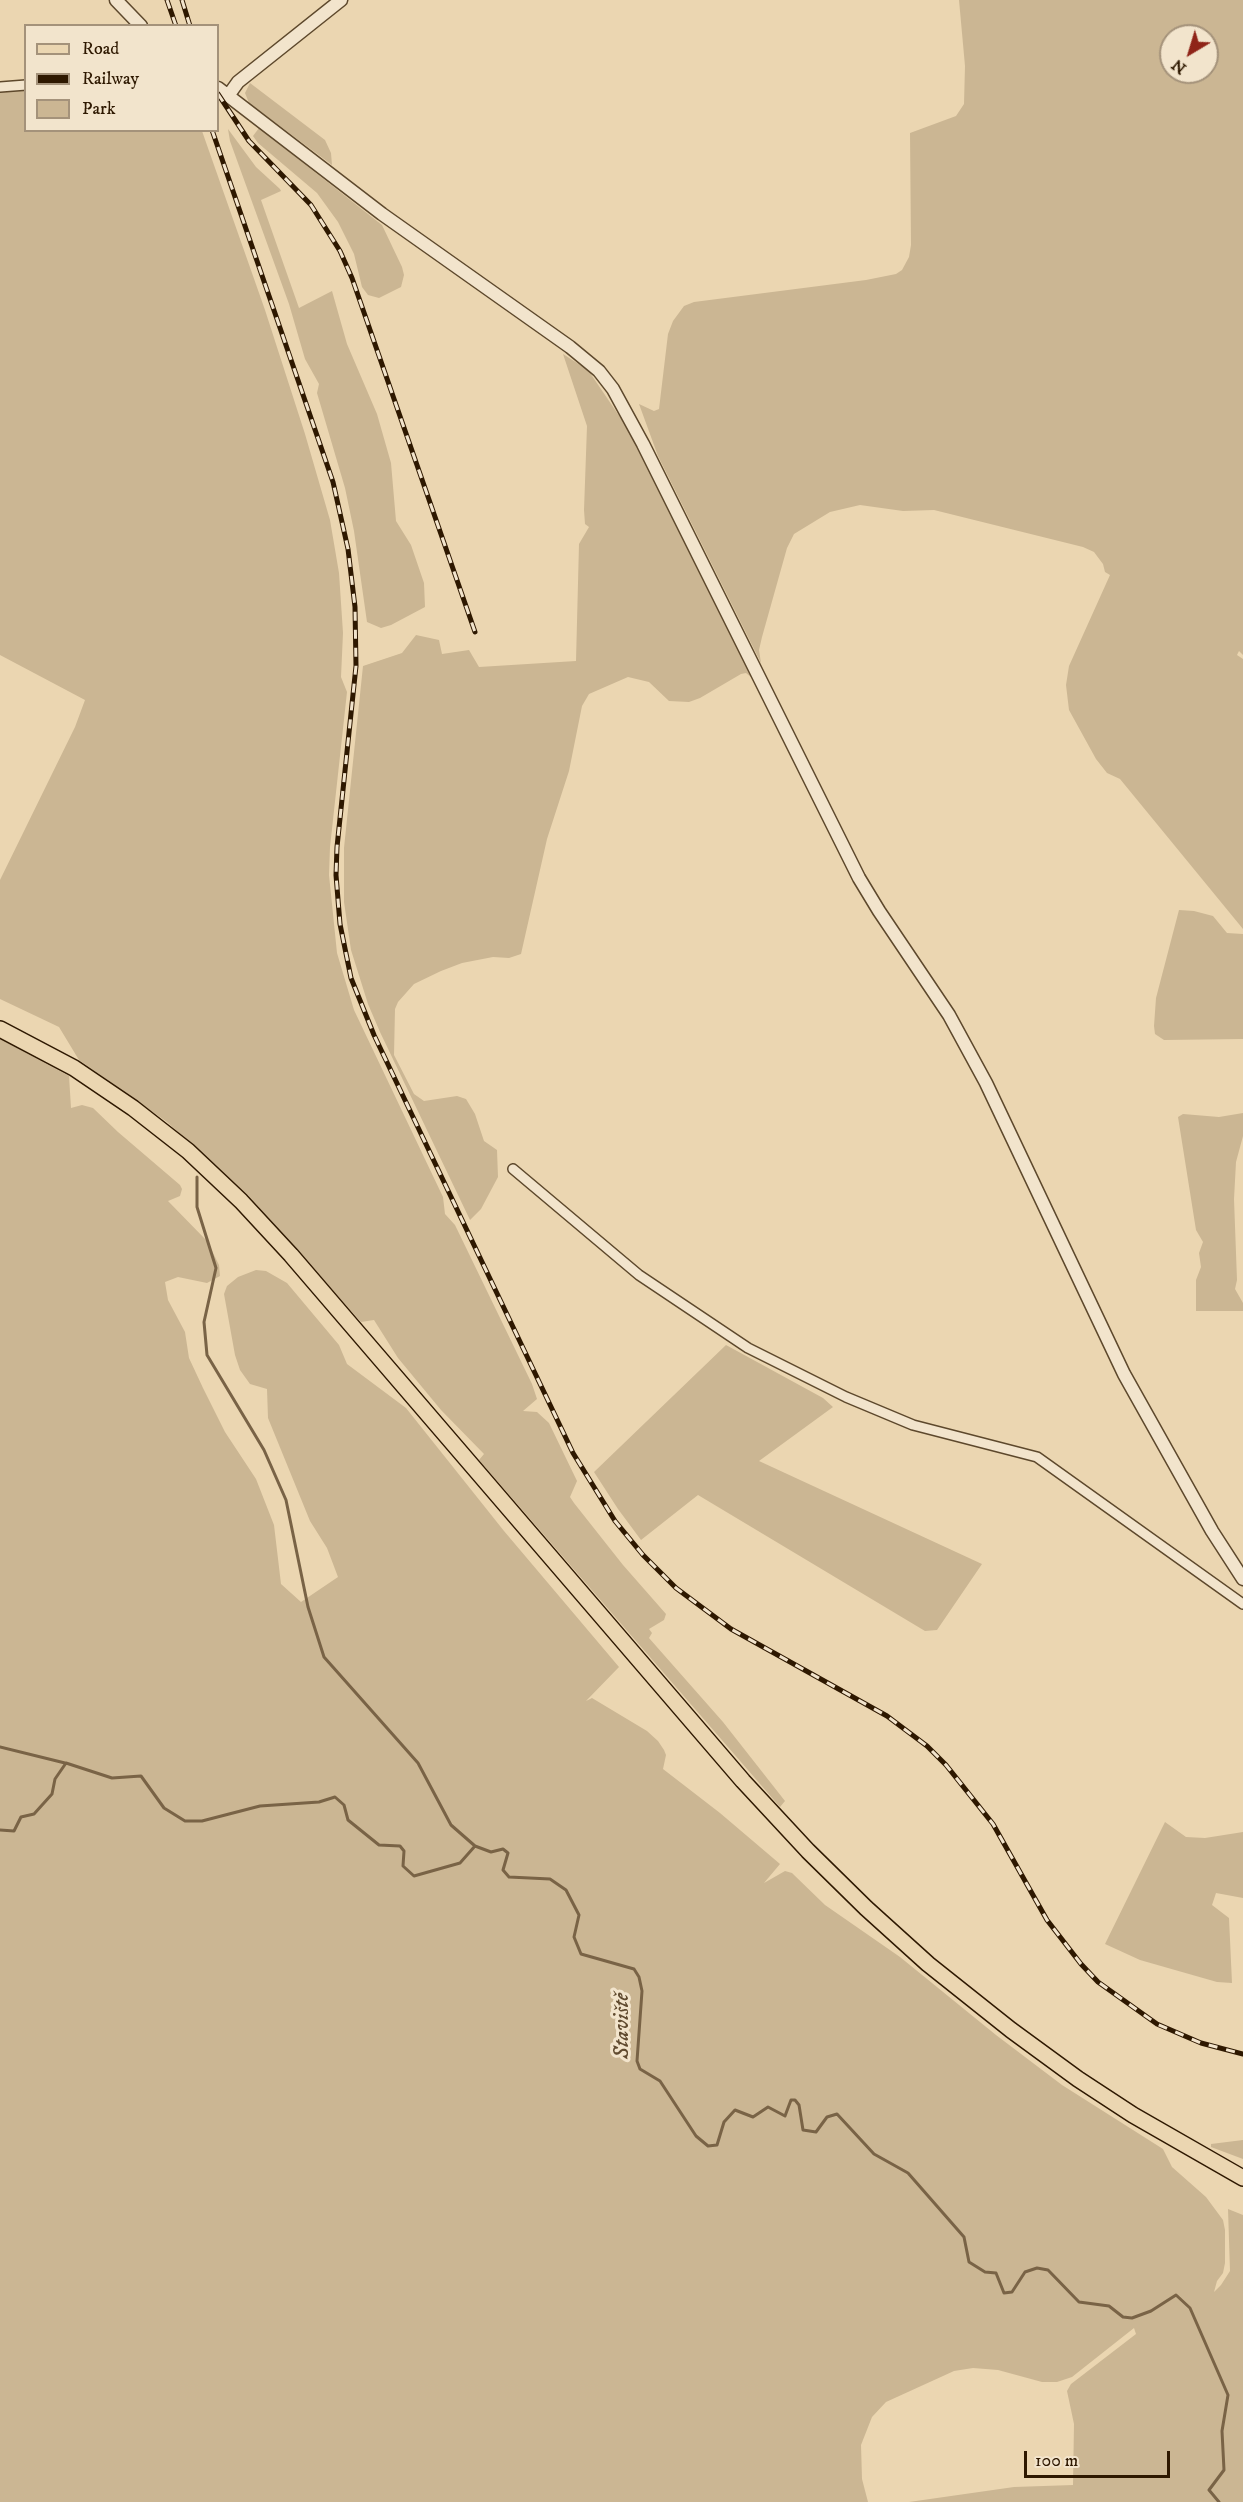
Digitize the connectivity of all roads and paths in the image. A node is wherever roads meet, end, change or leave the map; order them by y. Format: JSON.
{"nodes":[{"id":1,"x":116,"y":0,"type":"edge"},
{"id":2,"x":341,"y":0,"type":"edge"},
{"id":3,"x":139,"y":24,"type":"edge"},
{"id":4,"x":24,"y":85,"type":"edge"},
{"id":5,"x":0,"y":87,"type":"edge"},
{"id":6,"x":223,"y":92,"type":"edge"},
{"id":7,"x":0,"y":1029,"type":"edge"},
{"id":8,"x":513,"y":1169,"type":"dead end"},
{"id":9,"x":1243,"y":1579,"type":"edge"},
{"id":10,"x":1243,"y":1604,"type":"edge"},
{"id":11,"x":1243,"y":2178,"type":"edge"}],
"edges":[{"from":1,"to":3,"type":"street"},
{"from":2,"to":6,"type":"street"},
{"from":4,"to":5,"type":"street"},
{"from":6,"to":9,"type":"street"},
{"from":7,"to":11,"type":"main road"},
{"from":8,"to":10,"type":"street"}]}
